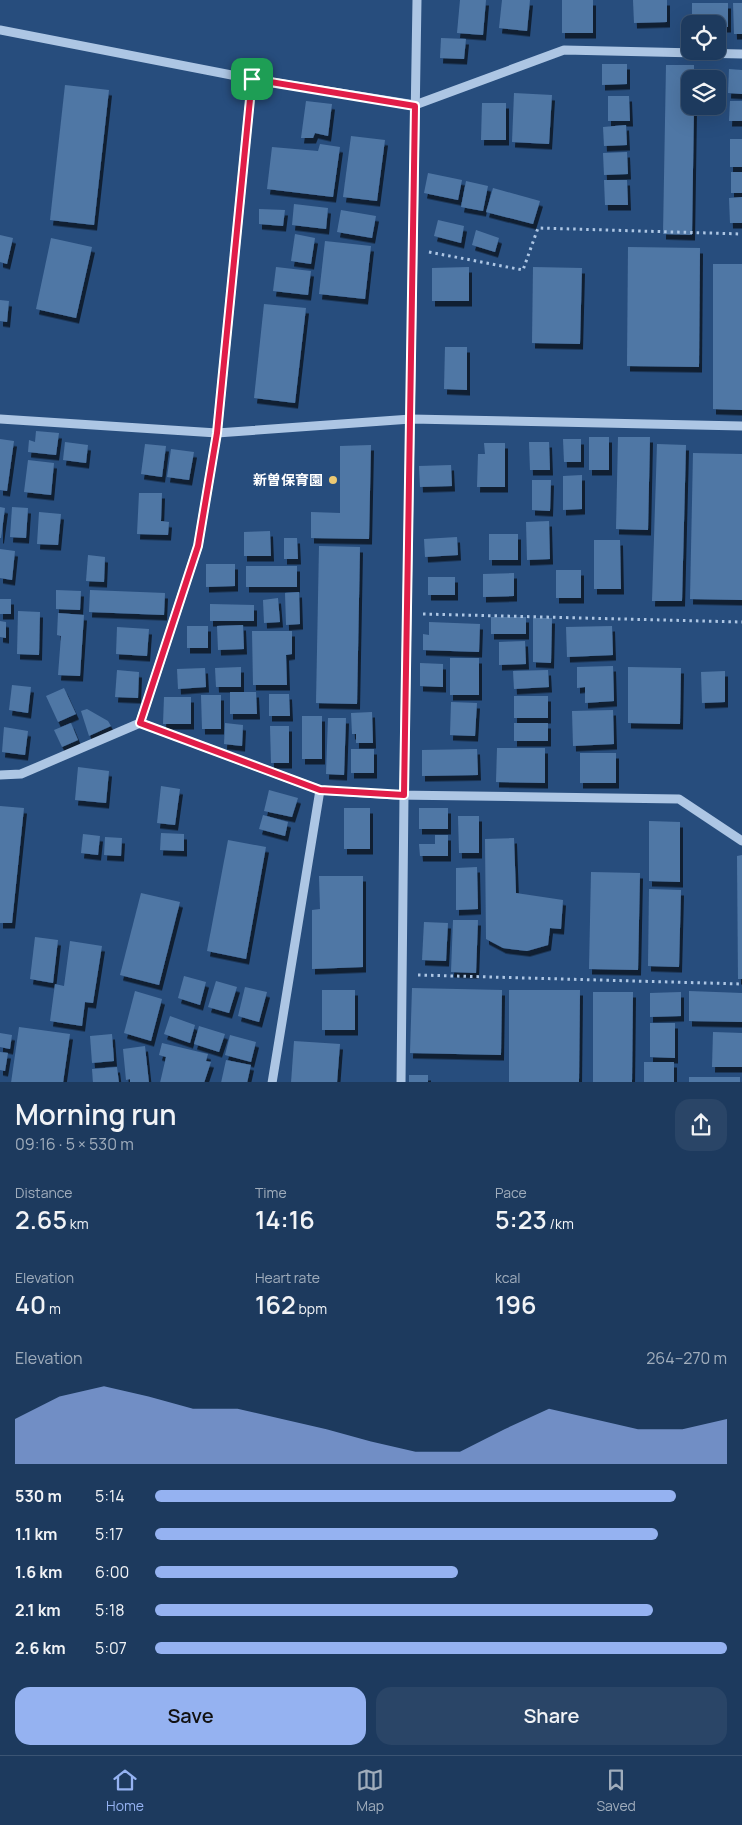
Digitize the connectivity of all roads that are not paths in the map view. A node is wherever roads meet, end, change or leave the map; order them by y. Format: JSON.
{"nodes":[{"id":1,"x":418,"y":0,"type":"edge"},
{"id":2,"x":0,"y":30,"type":"edge"},
{"id":3,"x":742,"y":54,"type":"edge"},
{"id":4,"x":252,"y":79,"type":"junction"},
{"id":5,"x":415,"y":106,"type":"junction"},
{"id":6,"x":0,"y":419,"type":"edge"},
{"id":7,"x":411,"y":419,"type":"junction"},
{"id":8,"x":742,"y":426,"type":"edge"},
{"id":9,"x":217,"y":433,"type":"junction"},
{"id":10,"x":140,"y":723,"type":"junction"},
{"id":11,"x":0,"y":775,"type":"edge"},
{"id":12,"x":320,"y":790,"type":"junction"},
{"id":13,"x":404,"y":795,"type":"junction"},
{"id":14,"x":742,"y":840,"type":"edge"},
{"id":15,"x":272,"y":1082,"type":"edge"},
{"id":16,"x":401,"y":1082,"type":"edge"}],
"edges":[{"from":1,"to":5,"type":"street"},
{"from":2,"to":4,"type":"street"},
{"from":3,"to":5,"type":"street"},
{"from":4,"to":5,"type":"street"},
{"from":4,"to":9,"type":"street"},
{"from":5,"to":7,"type":"street"},
{"from":6,"to":9,"type":"street"},
{"from":7,"to":8,"type":"street"},
{"from":7,"to":9,"type":"street"},
{"from":7,"to":13,"type":"street"},
{"from":9,"to":10,"type":"street"},
{"from":10,"to":11,"type":"street"},
{"from":10,"to":12,"type":"street"},
{"from":12,"to":13,"type":"street"},
{"from":12,"to":15,"type":"street"},
{"from":13,"to":14,"type":"street"},
{"from":13,"to":16,"type":"street"}]}
